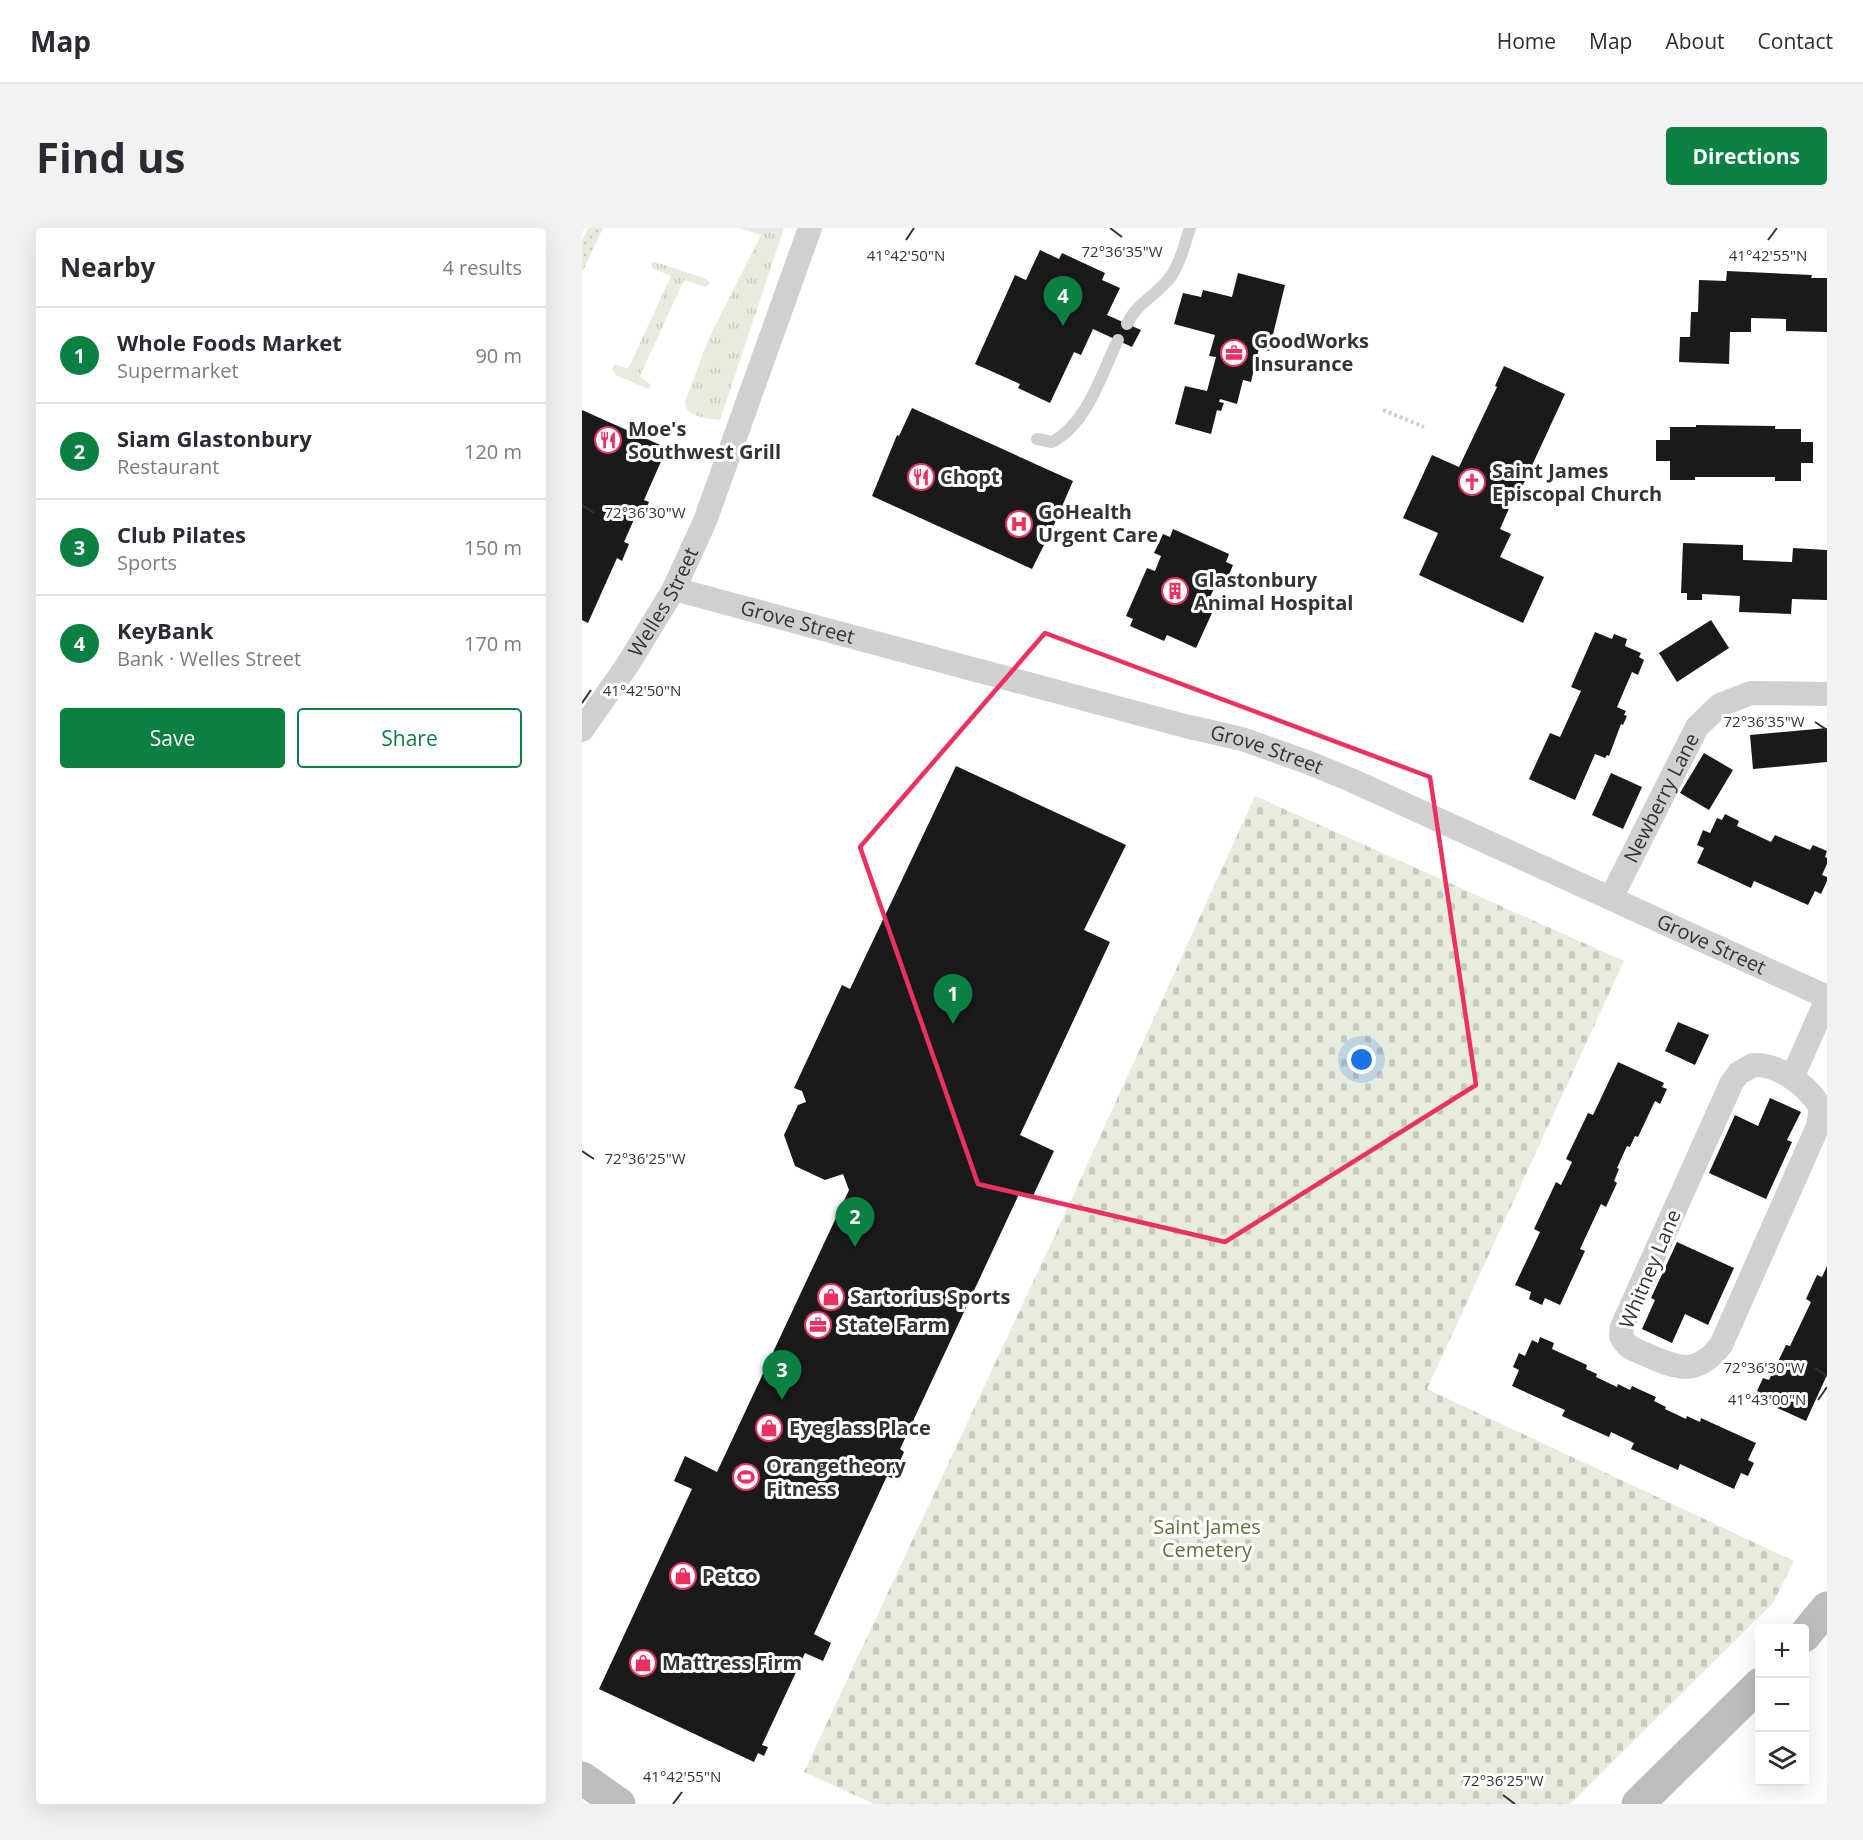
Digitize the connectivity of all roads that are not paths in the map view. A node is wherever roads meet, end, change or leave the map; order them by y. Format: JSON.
{"nodes":[{"id":1,"x":810,"y":228,"type":"edge"},
{"id":2,"x":1190,"y":228,"type":"edge"},
{"id":3,"x":1127,"y":324,"type":"dead end"},
{"id":4,"x":1118,"y":340,"type":"dead end"},
{"id":5,"x":1037,"y":439,"type":"dead end"},
{"id":6,"x":674,"y":590,"type":"junction"},
{"id":7,"x":1827,"y":694,"type":"edge"},
{"id":8,"x":582,"y":730,"type":"edge"},
{"id":9,"x":1611,"y":898,"type":"junction"},
{"id":10,"x":1827,"y":998,"type":"edge"},
{"id":11,"x":1792,"y":1078,"type":"junction"},
{"id":12,"x":1827,"y":1608,"type":"edge"},
{"id":13,"x":1809,"y":1630,"type":"edge"},
{"id":14,"x":1755,"y":1689,"type":"edge"},
{"id":15,"x":582,"y":1778,"type":"edge"},
{"id":16,"x":619,"y":1804,"type":"edge"},
{"id":17,"x":1638,"y":1804,"type":"edge"}],
"edges":[{"from":1,"to":6,"type":"street","name":"Welles Street"},
{"from":2,"to":3,"type":"lane"},
{"from":4,"to":5,"type":"lane"},
{"from":6,"to":8,"type":"street","name":"Welles Street"},
{"from":6,"to":9,"type":"street","name":"Grove Street"},
{"from":7,"to":9,"type":"street","name":"Newberry Lane"},
{"from":9,"to":10,"type":"street","name":"Grove Street"},
{"from":10,"to":11,"type":"street"},
{"from":11,"to":11,"type":"street","name":"Whitney Lane"},
{"from":12,"to":13,"type":"main road"},
{"from":14,"to":17,"type":"main road"},
{"from":15,"to":16,"type":"main road"}]}
